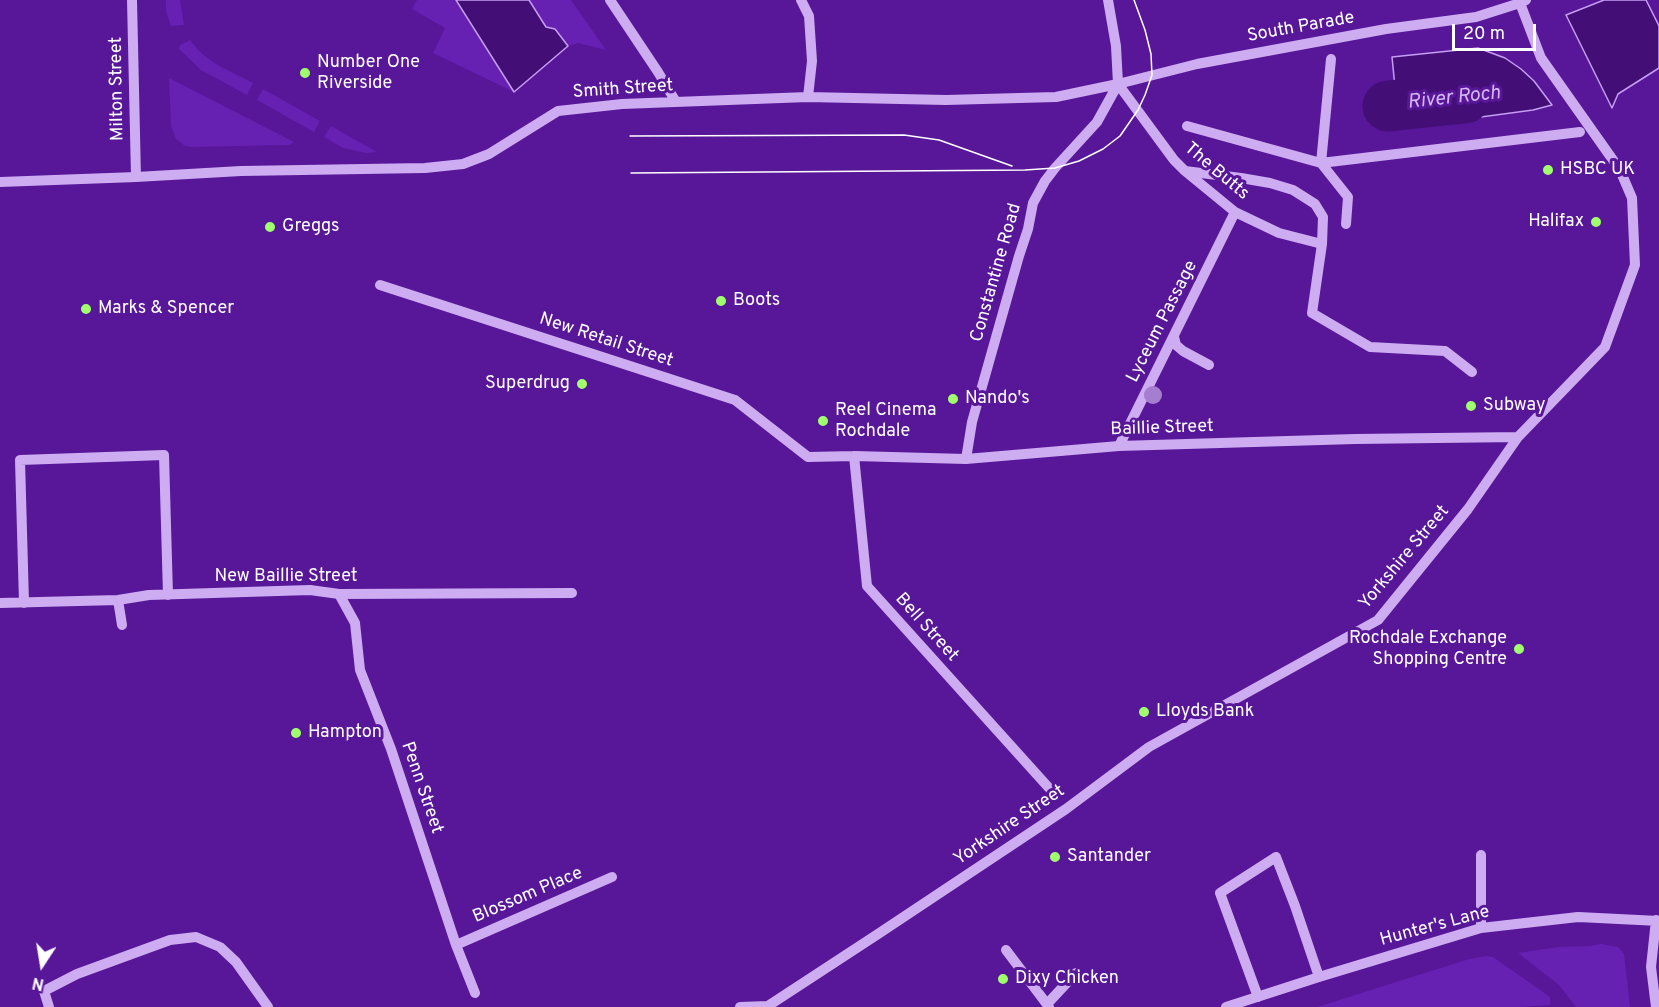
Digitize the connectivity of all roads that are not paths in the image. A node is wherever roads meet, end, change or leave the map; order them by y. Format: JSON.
{"nodes":[{"id":1,"x":132,"y":0,"type":"edge"},
{"id":2,"x":610,"y":0,"type":"edge"},
{"id":3,"x":801,"y":0,"type":"edge"},
{"id":4,"x":1108,"y":0,"type":"edge"},
{"id":5,"x":1523,"y":2,"type":"edge"},
{"id":6,"x":1330,"y":58,"type":"dead end"},
{"id":7,"x":1118,"y":84,"type":"junction"},
{"id":8,"x":808,"y":97,"type":"junction"},
{"id":9,"x":676,"y":102,"type":"junction"},
{"id":10,"x":1187,"y":126,"type":"dead end"},
{"id":11,"x":1580,"y":132,"type":"dead end"},
{"id":12,"x":1322,"y":163,"type":"junction"},
{"id":13,"x":1185,"y":171,"type":"junction"},
{"id":14,"x":136,"y":177,"type":"junction"},
{"id":15,"x":0,"y":182,"type":"edge"},
{"id":16,"x":1236,"y":212,"type":"junction"},
{"id":17,"x":1346,"y":224,"type":"dead end"},
{"id":18,"x":1322,"y":244,"type":"junction"},
{"id":19,"x":380,"y":285,"type":"dead end"},
{"id":20,"x":1174,"y":337,"type":"junction"},
{"id":21,"x":1209,"y":365,"type":"dead end"},
{"id":22,"x":1472,"y":372,"type":"dead end"},
{"id":23,"x":1518,"y":437,"type":"junction"},
{"id":24,"x":1119,"y":446,"type":"junction"},
{"id":25,"x":854,"y":456,"type":"junction"},
{"id":26,"x":808,"y":457,"type":"joint"},
{"id":27,"x":966,"y":459,"type":"junction"},
{"id":28,"x":572,"y":593,"type":"dead end"},
{"id":29,"x":339,"y":594,"type":"junction"},
{"id":30,"x":168,"y":595,"type":"junction"},
{"id":31,"x":118,"y":600,"type":"junction"},
{"id":32,"x":0,"y":603,"type":"edge"},
{"id":33,"x":24,"y":603,"type":"junction"},
{"id":34,"x":122,"y":625,"type":"dead end"},
{"id":35,"x":1049,"y":788,"type":"dead end"},
{"id":36,"x":1481,"y":855,"type":"dead end"},
{"id":37,"x":612,"y":877,"type":"dead end"},
{"id":38,"x":1657,"y":921,"type":"edge"},
{"id":39,"x":1481,"y":928,"type":"junction"},
{"id":40,"x":456,"y":945,"type":"junction"},
{"id":41,"x":1006,"y":950,"type":"dead end"},
{"id":42,"x":1076,"y":973,"type":"dead end"},
{"id":43,"x":1319,"y":977,"type":"junction"},
{"id":44,"x":475,"y":993,"type":"dead end"},
{"id":45,"x":1258,"y":997,"type":"junction"},
{"id":46,"x":1048,"y":1005,"type":"edge"},
{"id":47,"x":768,"y":1006,"type":"edge"},
{"id":48,"x":49,"y":1007,"type":"edge"},
{"id":49,"x":268,"y":1007,"type":"edge"},
{"id":50,"x":740,"y":1007,"type":"edge"},
{"id":51,"x":1226,"y":1007,"type":"edge"},
{"id":52,"x":1656,"y":1007,"type":"edge"}],
"edges":[{"from":1,"to":14,"type":"street","name":"Milton Street"},
{"from":2,"to":9,"type":"street"},
{"from":3,"to":8,"type":"street"},
{"from":4,"to":7,"type":"street"},
{"from":5,"to":7,"type":"street","name":"South Parade"},
{"from":5,"to":23,"type":"street","name":"Yorkshire Street"},
{"from":6,"to":12,"type":"street"},
{"from":7,"to":8,"type":"street","name":"Smith Street"},
{"from":7,"to":13,"type":"street","name":"The Butts"},
{"from":7,"to":27,"type":"street","name":"Constantine Road"},
{"from":8,"to":9,"type":"street","name":"Smith Street"},
{"from":9,"to":14,"type":"street","name":"Smith Street"},
{"from":10,"to":12,"type":"street"},
{"from":11,"to":12,"type":"street"},
{"from":12,"to":17,"type":"street"},
{"from":13,"to":16,"type":"street","name":"The Butts"},
{"from":13,"to":18,"type":"street"},
{"from":14,"to":15,"type":"street","name":"Smith Street"},
{"from":16,"to":18,"type":"street","name":"The Butts"},
{"from":16,"to":20,"type":"street","name":"Lyceum Passage"},
{"from":18,"to":22,"type":"street"},
{"from":19,"to":26,"type":"street","name":"New Retail Street"},
{"from":20,"to":21,"type":"street"},
{"from":20,"to":24,"type":"street","name":"Lyceum Passage"},
{"from":23,"to":24,"type":"street","name":"Baillie Street"},
{"from":23,"to":47,"type":"street","name":"Yorkshire Street"},
{"from":24,"to":27,"type":"street","name":"Baillie Street"},
{"from":25,"to":26,"type":"street","name":"Baillie Street"},
{"from":25,"to":27,"type":"street","name":"Baillie Street"},
{"from":25,"to":35,"type":"street","name":"Bell Street"},
{"from":28,"to":29,"type":"street","name":"New Baillie Street"},
{"from":29,"to":30,"type":"street","name":"New Baillie Street"},
{"from":29,"to":40,"type":"street","name":"Penn Street"},
{"from":30,"to":31,"type":"street","name":"New Baillie Street"},
{"from":30,"to":33,"type":"street"},
{"from":31,"to":33,"type":"street","name":"New Baillie Street"},
{"from":31,"to":34,"type":"street"},
{"from":32,"to":33,"type":"street","name":"New Baillie Street"},
{"from":36,"to":39,"type":"street"},
{"from":37,"to":40,"type":"street","name":"Blossom Place"},
{"from":38,"to":39,"type":"street","name":"Hunter's Lane"},
{"from":38,"to":52,"type":"street"},
{"from":39,"to":43,"type":"street","name":"Hunter's Lane"},
{"from":40,"to":44,"type":"street","name":"Penn Street"},
{"from":41,"to":46,"type":"street"},
{"from":42,"to":46,"type":"street"},
{"from":43,"to":45,"type":"street","name":"Hunter's Lane"},
{"from":43,"to":45,"type":"street"},
{"from":45,"to":51,"type":"street","name":"Hunter's Lane"},
{"from":47,"to":50,"type":"street","name":"Yorkshire Street"},
{"from":48,"to":49,"type":"street"}]}
